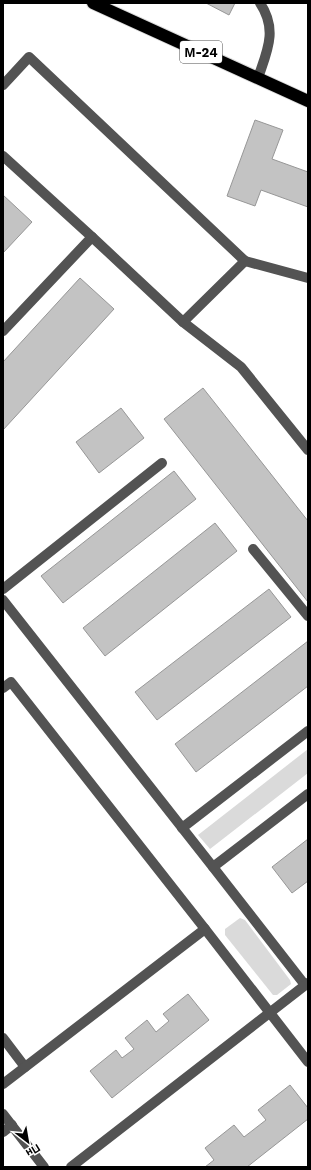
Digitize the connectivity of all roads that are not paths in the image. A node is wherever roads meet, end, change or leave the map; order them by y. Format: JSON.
{"nodes":[{"id":1,"x":93,"y":3,"type":"edge"},
{"id":2,"x":260,"y":3,"type":"edge"},
{"id":3,"x":258,"y":78,"type":"junction"},
{"id":4,"x":3,"y":85,"type":"edge"},
{"id":5,"x":308,"y":101,"type":"edge"},
{"id":6,"x":3,"y":156,"type":"edge"},
{"id":7,"x":92,"y":237,"type":"junction"},
{"id":8,"x":245,"y":261,"type":"junction"},
{"id":9,"x":308,"y":278,"type":"edge"},
{"id":10,"x":183,"y":322,"type":"junction"},
{"id":11,"x":3,"y":331,"type":"edge"},
{"id":12,"x":308,"y":450,"type":"edge"},
{"id":13,"x":162,"y":463,"type":"dead end"},
{"id":14,"x":253,"y":549,"type":"dead end"},
{"id":15,"x":3,"y":589,"type":"edge"},
{"id":16,"x":3,"y":600,"type":"edge"},
{"id":17,"x":308,"y":616,"type":"edge"},
{"id":18,"x":3,"y":688,"type":"edge"},
{"id":19,"x":308,"y":731,"type":"edge"},
{"id":20,"x":308,"y":794,"type":"edge"},
{"id":21,"x":182,"y":828,"type":"junction"},
{"id":22,"x":213,"y":867,"type":"junction"},
{"id":23,"x":205,"y":929,"type":"junction"},
{"id":24,"x":307,"y":984,"type":"edge"},
{"id":25,"x":270,"y":1013,"type":"junction"},
{"id":26,"x":3,"y":1038,"type":"edge"},
{"id":27,"x":308,"y":1062,"type":"edge"},
{"id":28,"x":25,"y":1067,"type":"junction"},
{"id":29,"x":3,"y":1084,"type":"edge"},
{"id":30,"x":3,"y":1114,"type":"edge"},
{"id":31,"x":12,"y":1125,"type":"junction"},
{"id":32,"x":3,"y":1132,"type":"edge"},
{"id":33,"x":44,"y":1167,"type":"edge"},
{"id":34,"x":71,"y":1167,"type":"edge"}],
"edges":[{"from":1,"to":3,"type":"highway","number":"М-24"},
{"from":2,"to":3,"type":"lane"},
{"from":3,"to":5,"type":"highway","number":"М-24"},
{"from":4,"to":8,"type":"lane"},
{"from":6,"to":7,"type":"lane"},
{"from":7,"to":10,"type":"lane"},
{"from":7,"to":11,"type":"lane"},
{"from":8,"to":9,"type":"lane"},
{"from":8,"to":10,"type":"lane"},
{"from":10,"to":12,"type":"lane"},
{"from":13,"to":15,"type":"lane"},
{"from":14,"to":17,"type":"lane"},
{"from":16,"to":21,"type":"lane"},
{"from":18,"to":23,"type":"lane"},
{"from":19,"to":21,"type":"lane"},
{"from":20,"to":22,"type":"lane"},
{"from":21,"to":22,"type":"lane"},
{"from":22,"to":24,"type":"lane"},
{"from":23,"to":25,"type":"lane"},
{"from":23,"to":28,"type":"lane"},
{"from":24,"to":25,"type":"lane"},
{"from":25,"to":27,"type":"lane"},
{"from":25,"to":34,"type":"lane"},
{"from":26,"to":28,"type":"lane"},
{"from":28,"to":29,"type":"lane"},
{"from":30,"to":31,"type":"lane"},
{"from":31,"to":32,"type":"lane"},
{"from":31,"to":33,"type":"lane"}]}
